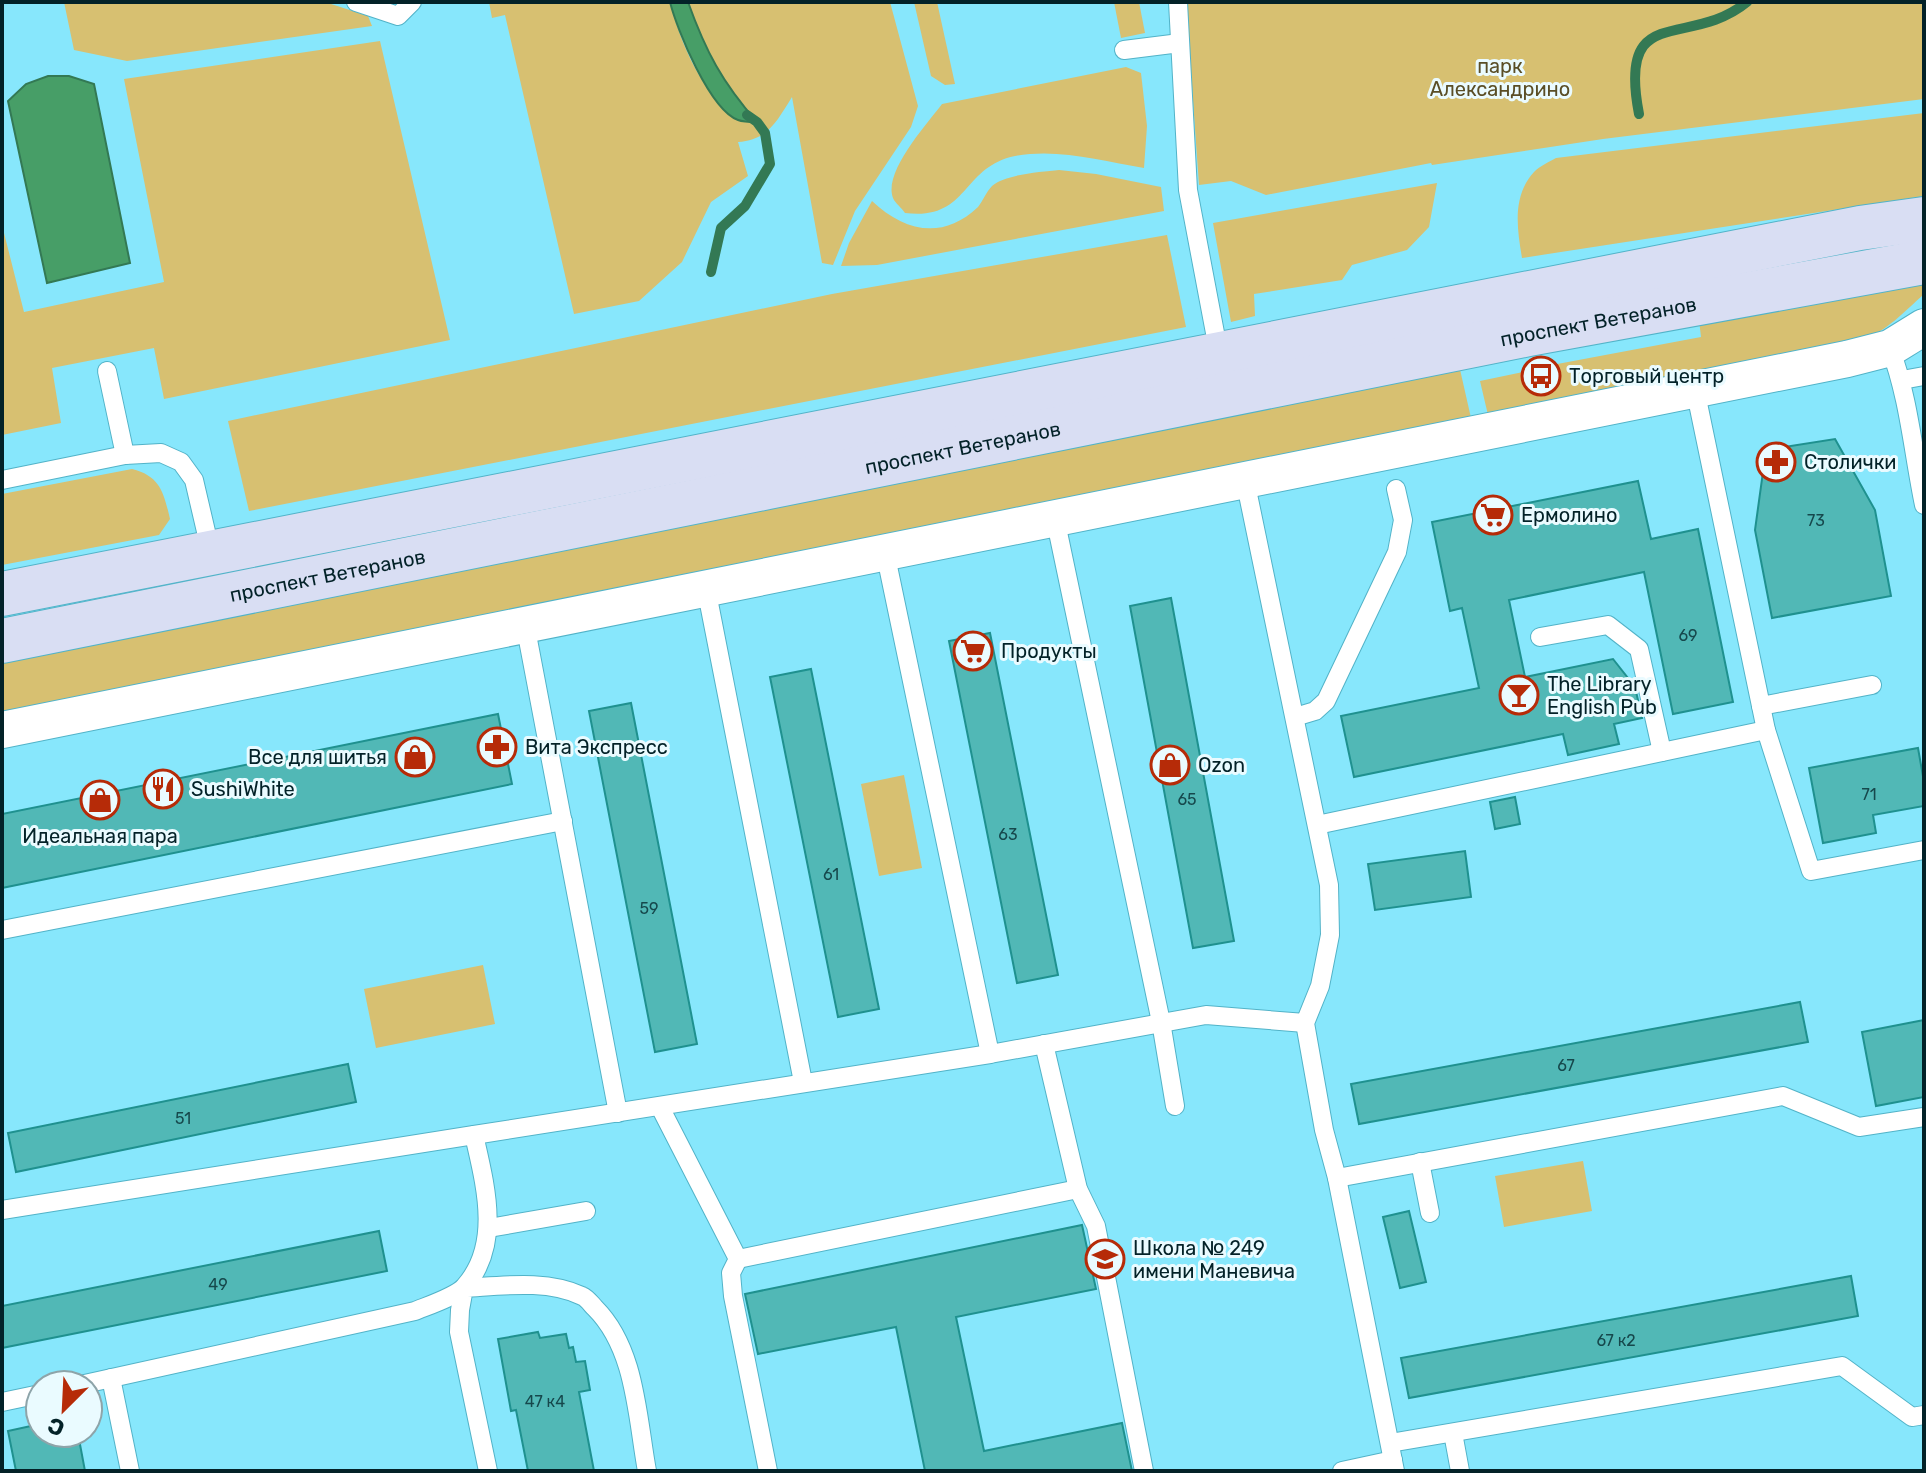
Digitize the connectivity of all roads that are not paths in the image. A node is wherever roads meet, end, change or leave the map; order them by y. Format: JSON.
{"nodes":[{"id":1,"x":356,"y":2,"type":"edge"},
{"id":2,"x":412,"y":2,"type":"edge"},
{"id":3,"x":1178,"y":2,"type":"edge"},
{"id":4,"x":1180,"y":43,"type":"junction"},
{"id":5,"x":1124,"y":50,"type":"dead end"},
{"id":6,"x":1924,"y":219,"type":"edge"},
{"id":7,"x":1924,"y":262,"type":"edge"},
{"id":8,"x":1924,"y":327,"type":"edge"},
{"id":9,"x":1219,"y":354,"type":"junction"},
{"id":10,"x":1896,"y":364,"type":"junction"},
{"id":11,"x":107,"y":371,"type":"dead end"},
{"id":12,"x":1924,"y":376,"type":"edge"},
{"id":13,"x":1695,"y":389,"type":"junction"},
{"id":14,"x":125,"y":455,"type":"junction"},
{"id":15,"x":2,"y":480,"type":"edge"},
{"id":16,"x":1245,"y":480,"type":"junction"},
{"id":17,"x":1396,"y":489,"type":"dead end"},
{"id":18,"x":1924,"y":505,"type":"edge"},
{"id":19,"x":1055,"y":518,"type":"junction"},
{"id":20,"x":885,"y":552,"type":"junction"},
{"id":21,"x":211,"y":553,"type":"junction"},
{"id":22,"x":706,"y":588,"type":"junction"},
{"id":23,"x":2,"y":594,"type":"edge"},
{"id":24,"x":525,"y":624,"type":"junction"},
{"id":25,"x":1540,"y":637,"type":"dead end"},
{"id":26,"x":2,"y":641,"type":"edge"},
{"id":27,"x":1872,"y":685,"type":"dead end"},
{"id":28,"x":1761,"y":706,"type":"junction"},
{"id":29,"x":1295,"y":717,"type":"junction"},
{"id":30,"x":2,"y":730,"type":"edge"},
{"id":31,"x":1766,"y":730,"type":"junction"},
{"id":32,"x":1662,"y":752,"type":"junction"},
{"id":33,"x":563,"y":821,"type":"junction"},
{"id":34,"x":1317,"y":825,"type":"junction"},
{"id":35,"x":1924,"y":850,"type":"edge"},
{"id":36,"x":2,"y":930,"type":"edge"},
{"id":37,"x":1161,"y":1022,"type":"junction"},
{"id":38,"x":1305,"y":1023,"type":"junction"},
{"id":39,"x":1044,"y":1044,"type":"junction"},
{"id":40,"x":990,"y":1054,"type":"junction"},
{"id":41,"x":803,"y":1082,"type":"junction"},
{"id":42,"x":1175,"y":1106,"type":"dead end"},
{"id":43,"x":660,"y":1107,"type":"junction"},
{"id":44,"x":618,"y":1113,"type":"junction"},
{"id":45,"x":1924,"y":1117,"type":"edge"},
{"id":46,"x":474,"y":1135,"type":"junction"},
{"id":47,"x":1420,"y":1162,"type":"junction"},
{"id":48,"x":1337,"y":1178,"type":"junction"},
{"id":49,"x":1078,"y":1189,"type":"junction"},
{"id":50,"x":2,"y":1210,"type":"edge"},
{"id":51,"x":586,"y":1211,"type":"dead end"},
{"id":52,"x":1430,"y":1213,"type":"dead end"},
{"id":53,"x":489,"y":1228,"type":"junction"},
{"id":54,"x":738,"y":1259,"type":"junction"},
{"id":55,"x":464,"y":1288,"type":"junction"},
{"id":56,"x":111,"y":1378,"type":"junction"},
{"id":57,"x":104,"y":1380,"type":"edge"},
{"id":58,"x":24,"y":1397,"type":"edge"},
{"id":59,"x":2,"y":1402,"type":"edge"},
{"id":60,"x":1924,"y":1415,"type":"edge"},
{"id":61,"x":1453,"y":1433,"type":"junction"},
{"id":62,"x":1392,"y":1458,"type":"edge"},
{"id":63,"x":130,"y":1471,"type":"edge"},
{"id":64,"x":488,"y":1471,"type":"edge"},
{"id":65,"x":647,"y":1471,"type":"edge"},
{"id":66,"x":768,"y":1471,"type":"edge"},
{"id":67,"x":1144,"y":1471,"type":"edge"},
{"id":68,"x":1342,"y":1471,"type":"edge"},
{"id":69,"x":1460,"y":1471,"type":"edge"}],
"edges":[{"from":1,"to":2,"type":"lane"},
{"from":3,"to":4,"type":"lane"},
{"from":4,"to":5,"type":"lane"},
{"from":4,"to":9,"type":"lane"},
{"from":6,"to":9,"type":"main road","name":"проспект Ветеранов"},
{"from":7,"to":26,"type":"main road","name":"проспект Ветеранов"},
{"from":8,"to":10,"type":"street"},
{"from":9,"to":21,"type":"main road","name":"проспект Ветеранов"},
{"from":10,"to":12,"type":"lane"},
{"from":10,"to":13,"type":"street"},
{"from":10,"to":18,"type":"lane"},
{"from":11,"to":14,"type":"lane"},
{"from":13,"to":16,"type":"street"},
{"from":13,"to":28,"type":"lane"},
{"from":14,"to":15,"type":"lane"},
{"from":14,"to":21,"type":"lane"},
{"from":16,"to":19,"type":"street"},
{"from":16,"to":29,"type":"lane"},
{"from":17,"to":29,"type":"lane"},
{"from":19,"to":20,"type":"street"},
{"from":19,"to":37,"type":"lane"},
{"from":20,"to":22,"type":"street"},
{"from":20,"to":40,"type":"lane"},
{"from":21,"to":23,"type":"main road","name":"проспект Ветеранов"},
{"from":22,"to":24,"type":"street"},
{"from":22,"to":41,"type":"lane"},
{"from":24,"to":30,"type":"street"},
{"from":24,"to":33,"type":"lane"},
{"from":25,"to":32,"type":"lane"},
{"from":27,"to":28,"type":"lane"},
{"from":28,"to":31,"type":"lane"},
{"from":29,"to":34,"type":"lane"},
{"from":31,"to":32,"type":"lane"},
{"from":31,"to":35,"type":"lane"},
{"from":32,"to":34,"type":"lane"},
{"from":33,"to":36,"type":"lane"},
{"from":33,"to":44,"type":"lane"},
{"from":34,"to":38,"type":"lane"},
{"from":37,"to":38,"type":"lane"},
{"from":37,"to":39,"type":"lane"},
{"from":37,"to":42,"type":"lane"},
{"from":38,"to":48,"type":"lane"},
{"from":39,"to":40,"type":"lane"},
{"from":39,"to":49,"type":"lane"},
{"from":40,"to":41,"type":"lane"},
{"from":41,"to":43,"type":"lane"},
{"from":43,"to":44,"type":"lane"},
{"from":43,"to":54,"type":"lane"},
{"from":44,"to":46,"type":"lane"},
{"from":45,"to":47,"type":"lane"},
{"from":46,"to":50,"type":"lane"},
{"from":46,"to":53,"type":"lane"},
{"from":47,"to":48,"type":"lane"},
{"from":47,"to":52,"type":"lane"},
{"from":48,"to":62,"type":"lane"},
{"from":49,"to":54,"type":"lane"},
{"from":49,"to":67,"type":"lane"},
{"from":51,"to":53,"type":"lane"},
{"from":53,"to":55,"type":"lane"},
{"from":54,"to":66,"type":"lane"},
{"from":55,"to":56,"type":"lane"},
{"from":55,"to":64,"type":"lane"},
{"from":55,"to":65,"type":"lane"},
{"from":56,"to":57,"type":"lane"},
{"from":56,"to":63,"type":"lane"},
{"from":58,"to":59,"type":"lane"},
{"from":60,"to":61,"type":"lane"},
{"from":61,"to":62,"type":"lane"},
{"from":61,"to":69,"type":"lane"},
{"from":62,"to":68,"type":"lane"}]}
